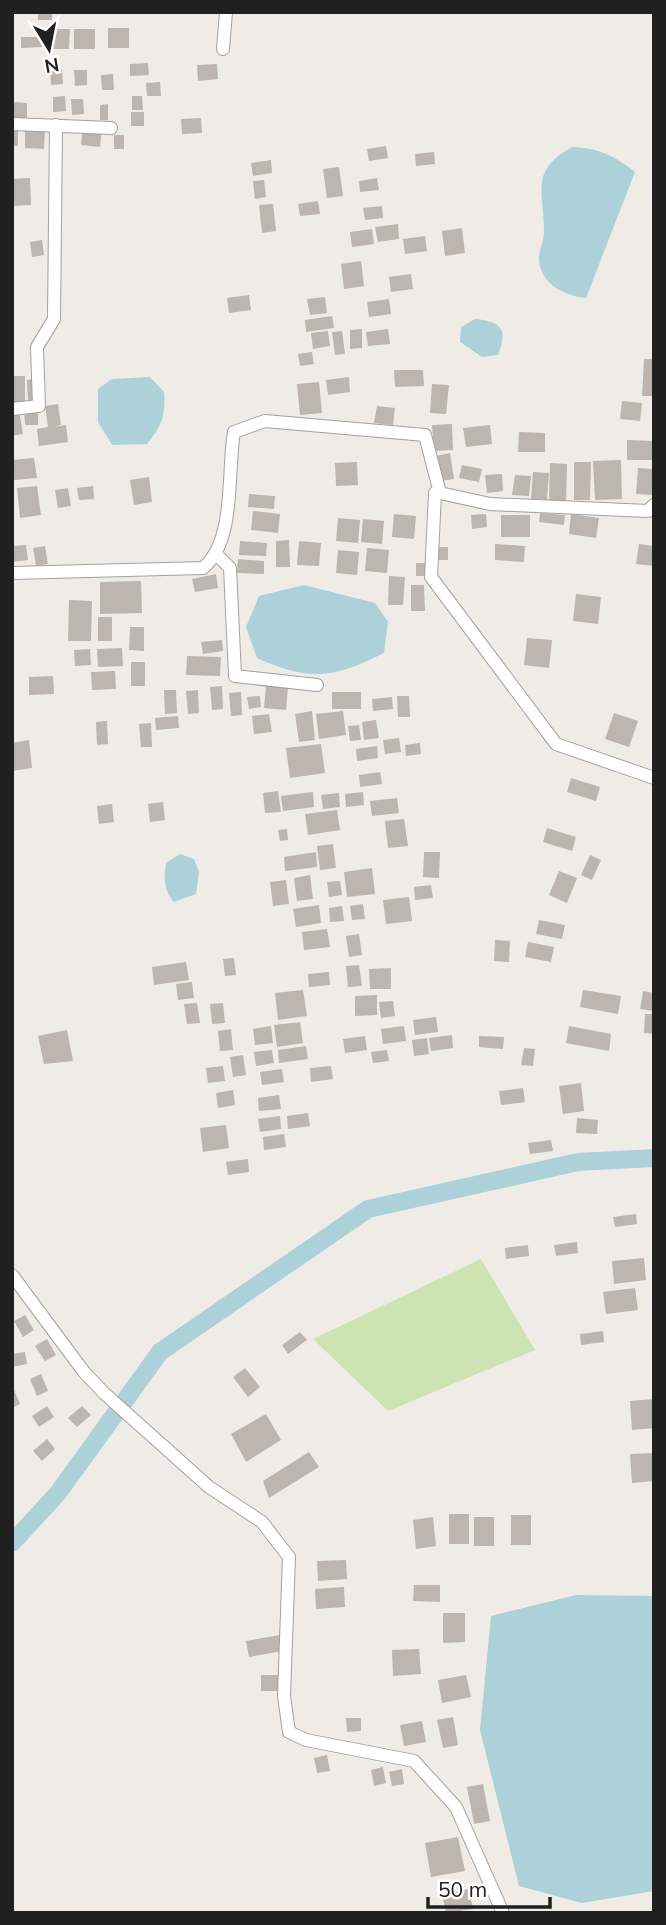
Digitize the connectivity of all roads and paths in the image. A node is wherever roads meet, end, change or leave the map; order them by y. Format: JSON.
{"nodes":[{"id":1,"x":226,"y":12,"type":"edge"},
{"id":2,"x":223,"y":49,"type":"dead end"},
{"id":3,"x":12,"y":124,"type":"edge"},
{"id":4,"x":56,"y":125,"type":"junction"},
{"id":5,"x":111,"y":128,"type":"dead end"},
{"id":6,"x":12,"y":409,"type":"edge"},
{"id":7,"x":435,"y":493,"type":"dead end"},
{"id":8,"x":654,"y":505,"type":"edge"},
{"id":9,"x":216,"y":554,"type":"junction"},
{"id":10,"x":12,"y":573,"type":"edge"},
{"id":11,"x":317,"y":685,"type":"dead end"},
{"id":12,"x":654,"y":778,"type":"edge"},
{"id":13,"x":12,"y":1275,"type":"edge"},
{"id":14,"x":503,"y":1913,"type":"edge"}],
"edges":[{"from":1,"to":2,"type":"street"},
{"from":3,"to":4,"type":"street"},
{"from":4,"to":5,"type":"street"},
{"from":4,"to":6,"type":"street"},
{"from":7,"to":12,"type":"street"},
{"from":8,"to":9,"type":"street"},
{"from":9,"to":10,"type":"street"},
{"from":9,"to":11,"type":"street"},
{"from":13,"to":14,"type":"street"}]}
